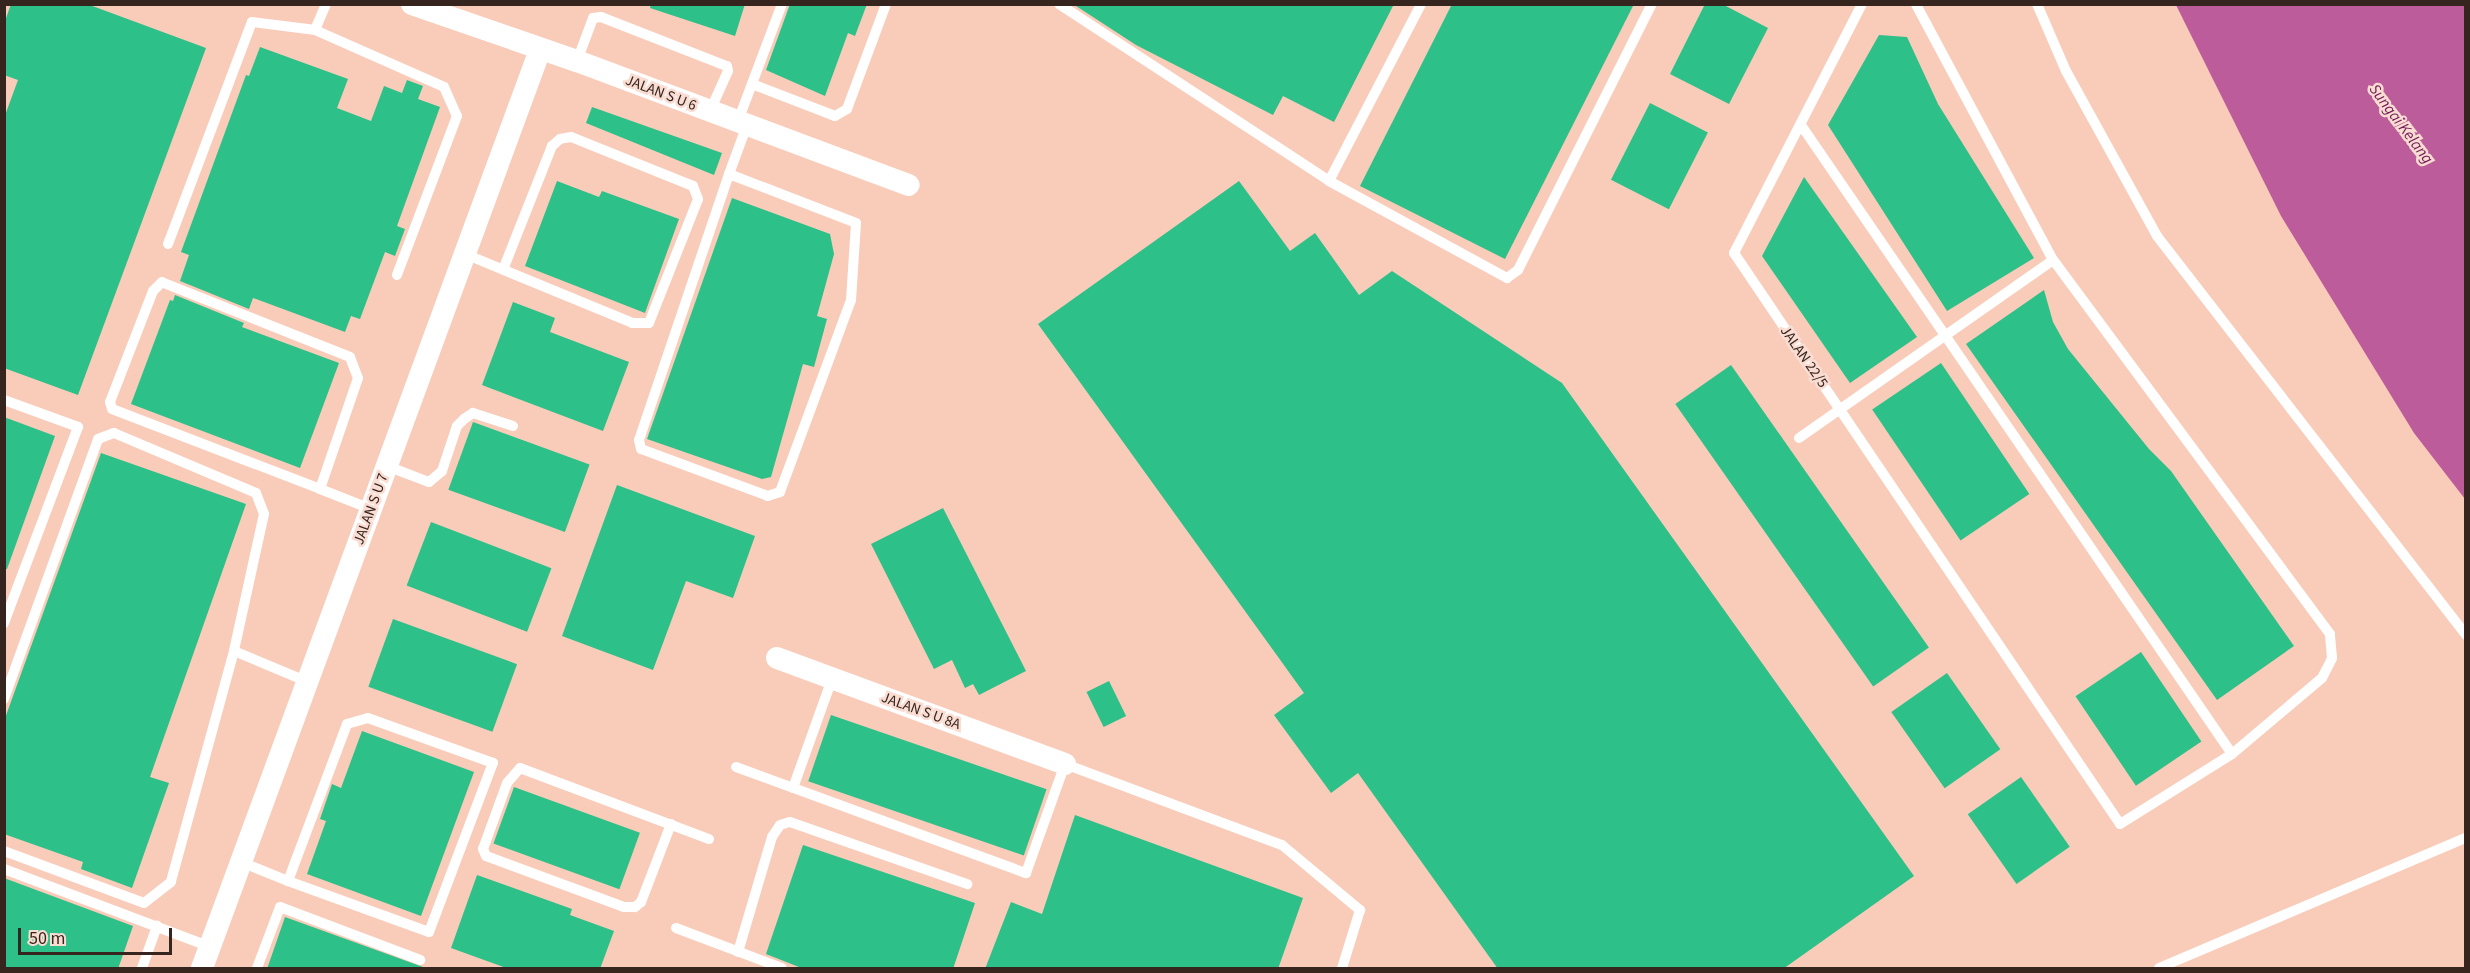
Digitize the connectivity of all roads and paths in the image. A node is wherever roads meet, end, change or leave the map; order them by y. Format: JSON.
{"nodes":[{"id":1,"x":326,"y":4,"type":"edge"},
{"id":2,"x":412,"y":4,"type":"edge"},
{"id":3,"x":782,"y":4,"type":"edge"},
{"id":4,"x":886,"y":4,"type":"edge"},
{"id":5,"x":1059,"y":4,"type":"edge"},
{"id":6,"x":1421,"y":4,"type":"edge"},
{"id":7,"x":1652,"y":4,"type":"edge"},
{"id":8,"x":1862,"y":4,"type":"edge"},
{"id":9,"x":1916,"y":4,"type":"edge"},
{"id":10,"x":2037,"y":4,"type":"edge"},
{"id":11,"x":315,"y":30,"type":"junction"},
{"id":12,"x":540,"y":50,"type":"junction"},
{"id":13,"x":577,"y":61,"type":"junction"},
{"id":14,"x":752,"y":84,"type":"junction"},
{"id":15,"x":710,"y":111,"type":"junction"},
{"id":16,"x":742,"y":123,"type":"junction"},
{"id":17,"x":1801,"y":125,"type":"junction"},
{"id":18,"x":729,"y":174,"type":"junction"},
{"id":19,"x":1329,"y":181,"type":"junction"},
{"id":20,"x":909,"y":184,"type":"dead end"},
{"id":21,"x":168,"y":244,"type":"dead end"},
{"id":22,"x":465,"y":254,"type":"junction"},
{"id":23,"x":2053,"y":260,"type":"junction"},
{"id":24,"x":503,"y":270,"type":"junction"},
{"id":25,"x":397,"y":275,"type":"dead end"},
{"id":26,"x":1945,"y":335,"type":"junction"},
{"id":27,"x":4,"y":400,"type":"edge"},
{"id":28,"x":1839,"y":408,"type":"junction"},
{"id":29,"x":513,"y":426,"type":"dead end"},
{"id":30,"x":1799,"y":438,"type":"dead end"},
{"id":31,"x":387,"y":466,"type":"junction"},
{"id":32,"x":320,"y":489,"type":"junction"},
{"id":33,"x":371,"y":509,"type":"junction"},
{"id":34,"x":4,"y":622,"type":"edge"},
{"id":35,"x":2466,"y":635,"type":"edge"},
{"id":36,"x":234,"y":651,"type":"junction"},
{"id":37,"x":777,"y":658,"type":"dead end"},
{"id":38,"x":832,"y":679,"type":"junction"},
{"id":39,"x":308,"y":682,"type":"junction"},
{"id":40,"x":4,"y":699,"type":"edge"},
{"id":41,"x":2232,"y":754,"type":"junction"},
{"id":42,"x":1065,"y":764,"type":"junction"},
{"id":43,"x":736,"y":767,"type":"dead end"},
{"id":44,"x":793,"y":788,"type":"junction"},
{"id":45,"x":670,"y":824,"type":"junction"},
{"id":46,"x":709,"y":838,"type":"dead end"},
{"id":47,"x":2466,"y":838,"type":"edge"},
{"id":48,"x":4,"y":850,"type":"edge"},
{"id":49,"x":241,"y":862,"type":"junction"},
{"id":50,"x":4,"y":869,"type":"edge"},
{"id":51,"x":288,"y":881,"type":"junction"},
{"id":52,"x":967,"y":884,"type":"dead end"},
{"id":53,"x":157,"y":926,"type":"junction"},
{"id":54,"x":676,"y":928,"type":"dead end"},
{"id":55,"x":210,"y":947,"type":"junction"},
{"id":56,"x":738,"y":952,"type":"junction"},
{"id":57,"x":420,"y":960,"type":"dead end"},
{"id":58,"x":142,"y":969,"type":"edge"},
{"id":59,"x":202,"y":969,"type":"edge"},
{"id":60,"x":257,"y":969,"type":"edge"},
{"id":61,"x":782,"y":969,"type":"edge"},
{"id":62,"x":1342,"y":969,"type":"edge"},
{"id":63,"x":2159,"y":969,"type":"edge"}],
"edges":[{"from":1,"to":11,"type":"lane"},
{"from":2,"to":12,"type":"street","name":"JALAN S U 6"},
{"from":3,"to":14,"type":"lane"},
{"from":4,"to":14,"type":"lane"},
{"from":5,"to":19,"type":"lane"},
{"from":6,"to":19,"type":"lane"},
{"from":7,"to":19,"type":"lane"},
{"from":8,"to":17,"type":"lane","name":"JALAN 22/5"},
{"from":9,"to":23,"type":"lane"},
{"from":10,"to":35,"type":"lane"},
{"from":11,"to":21,"type":"lane"},
{"from":11,"to":25,"type":"lane"},
{"from":12,"to":13,"type":"street","name":"JALAN S U 6"},
{"from":12,"to":22,"type":"street","name":"JALAN S U 7"},
{"from":13,"to":15,"type":"street","name":"JALAN S U 6"},
{"from":13,"to":15,"type":"lane"},
{"from":14,"to":16,"type":"lane"},
{"from":15,"to":16,"type":"street","name":"JALAN S U 6"},
{"from":16,"to":18,"type":"lane"},
{"from":16,"to":20,"type":"street","name":"JALAN S U 6"},
{"from":17,"to":26,"type":"lane"},
{"from":17,"to":28,"type":"lane","name":"JALAN 22/5"},
{"from":18,"to":18,"type":"lane"},
{"from":22,"to":24,"type":"lane"},
{"from":22,"to":31,"type":"street","name":"JALAN S U 7"},
{"from":23,"to":26,"type":"lane"},
{"from":23,"to":41,"type":"lane"},
{"from":24,"to":24,"type":"lane"},
{"from":26,"to":28,"type":"lane"},
{"from":26,"to":41,"type":"lane"},
{"from":27,"to":34,"type":"lane"},
{"from":28,"to":30,"type":"lane"},
{"from":28,"to":41,"type":"lane","name":"JALAN 22/5"},
{"from":29,"to":31,"type":"lane"},
{"from":31,"to":33,"type":"street","name":"JALAN S U 7"},
{"from":32,"to":32,"type":"lane"},
{"from":32,"to":33,"type":"lane"},
{"from":33,"to":39,"type":"street","name":"JALAN S U 7"},
{"from":36,"to":39,"type":"lane"},
{"from":36,"to":40,"type":"lane"},
{"from":36,"to":48,"type":"lane"},
{"from":37,"to":38,"type":"street","name":"JALAN S U 8A"},
{"from":38,"to":42,"type":"street","name":"JALAN S U 8A"},
{"from":38,"to":44,"type":"lane"},
{"from":39,"to":49,"type":"street","name":"JALAN S U 7"},
{"from":42,"to":44,"type":"lane"},
{"from":42,"to":62,"type":"lane"},
{"from":43,"to":44,"type":"lane"},
{"from":45,"to":45,"type":"lane"},
{"from":45,"to":46,"type":"lane"},
{"from":47,"to":63,"type":"lane"},
{"from":49,"to":51,"type":"lane"},
{"from":49,"to":55,"type":"street","name":"JALAN S U 7"},
{"from":50,"to":53,"type":"lane"},
{"from":51,"to":51,"type":"lane"},
{"from":52,"to":56,"type":"lane"},
{"from":53,"to":55,"type":"lane"},
{"from":53,"to":58,"type":"lane"},
{"from":54,"to":56,"type":"lane"},
{"from":55,"to":59,"type":"street","name":"JALAN S U 7"},
{"from":56,"to":61,"type":"lane"},
{"from":57,"to":60,"type":"lane"}]}
